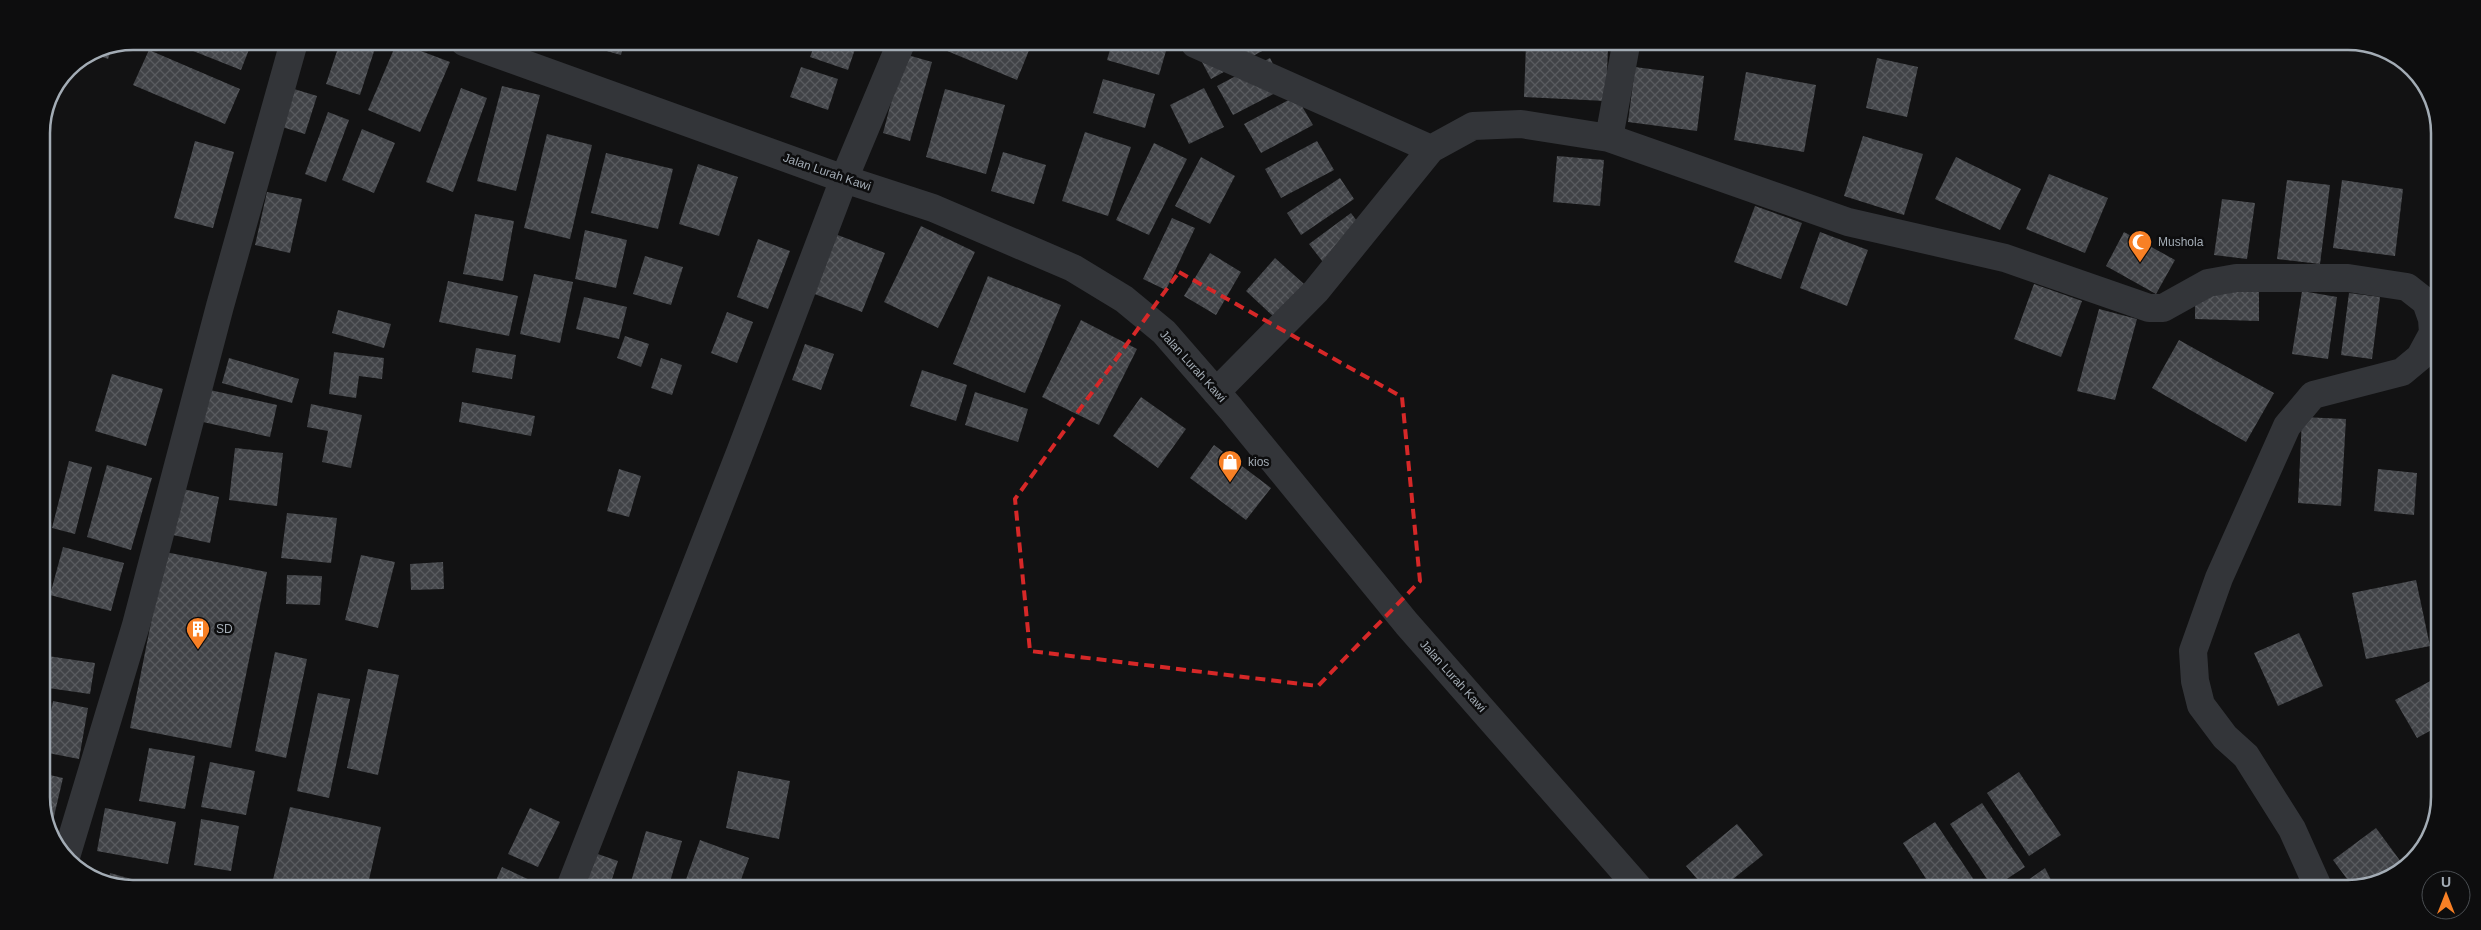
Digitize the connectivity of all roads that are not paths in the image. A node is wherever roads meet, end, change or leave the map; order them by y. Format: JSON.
{"nodes":[{"id":1,"x":292,"y":50,"type":"edge"},
{"id":2,"x":486,"y":50,"type":"edge"},
{"id":3,"x":898,"y":50,"type":"edge"},
{"id":4,"x":1208,"y":50,"type":"edge"},
{"id":5,"x":1625,"y":50,"type":"edge"},
{"id":6,"x":1609,"y":138,"type":"junction"},
{"id":7,"x":1431,"y":149,"type":"junction"},
{"id":8,"x":844,"y":179,"type":"junction"},
{"id":9,"x":2431,"y":324,"type":"edge"},
{"id":10,"x":2431,"y":337,"type":"edge"},
{"id":11,"x":1216,"y":392,"type":"junction"},
{"id":12,"x":68,"y":849,"type":"edge"},
{"id":13,"x":573,"y":880,"type":"edge"},
{"id":14,"x":1632,"y":880,"type":"edge"},
{"id":15,"x":2315,"y":880,"type":"edge"}],
"edges":[{"from":1,"to":12,"type":"street"},
{"from":2,"to":8,"type":"street","name":"Jalan Lurah Kawi"},
{"from":3,"to":8,"type":"street"},
{"from":4,"to":7,"type":"street"},
{"from":5,"to":6,"type":"street"},
{"from":6,"to":7,"type":"street"},
{"from":6,"to":9,"type":"street"},
{"from":7,"to":11,"type":"street"},
{"from":8,"to":11,"type":"street","name":"Jalan Lurah Kawi"},
{"from":8,"to":13,"type":"street"},
{"from":10,"to":15,"type":"street"},
{"from":11,"to":14,"type":"street","name":"Jalan Lurah Kawi"}]}
